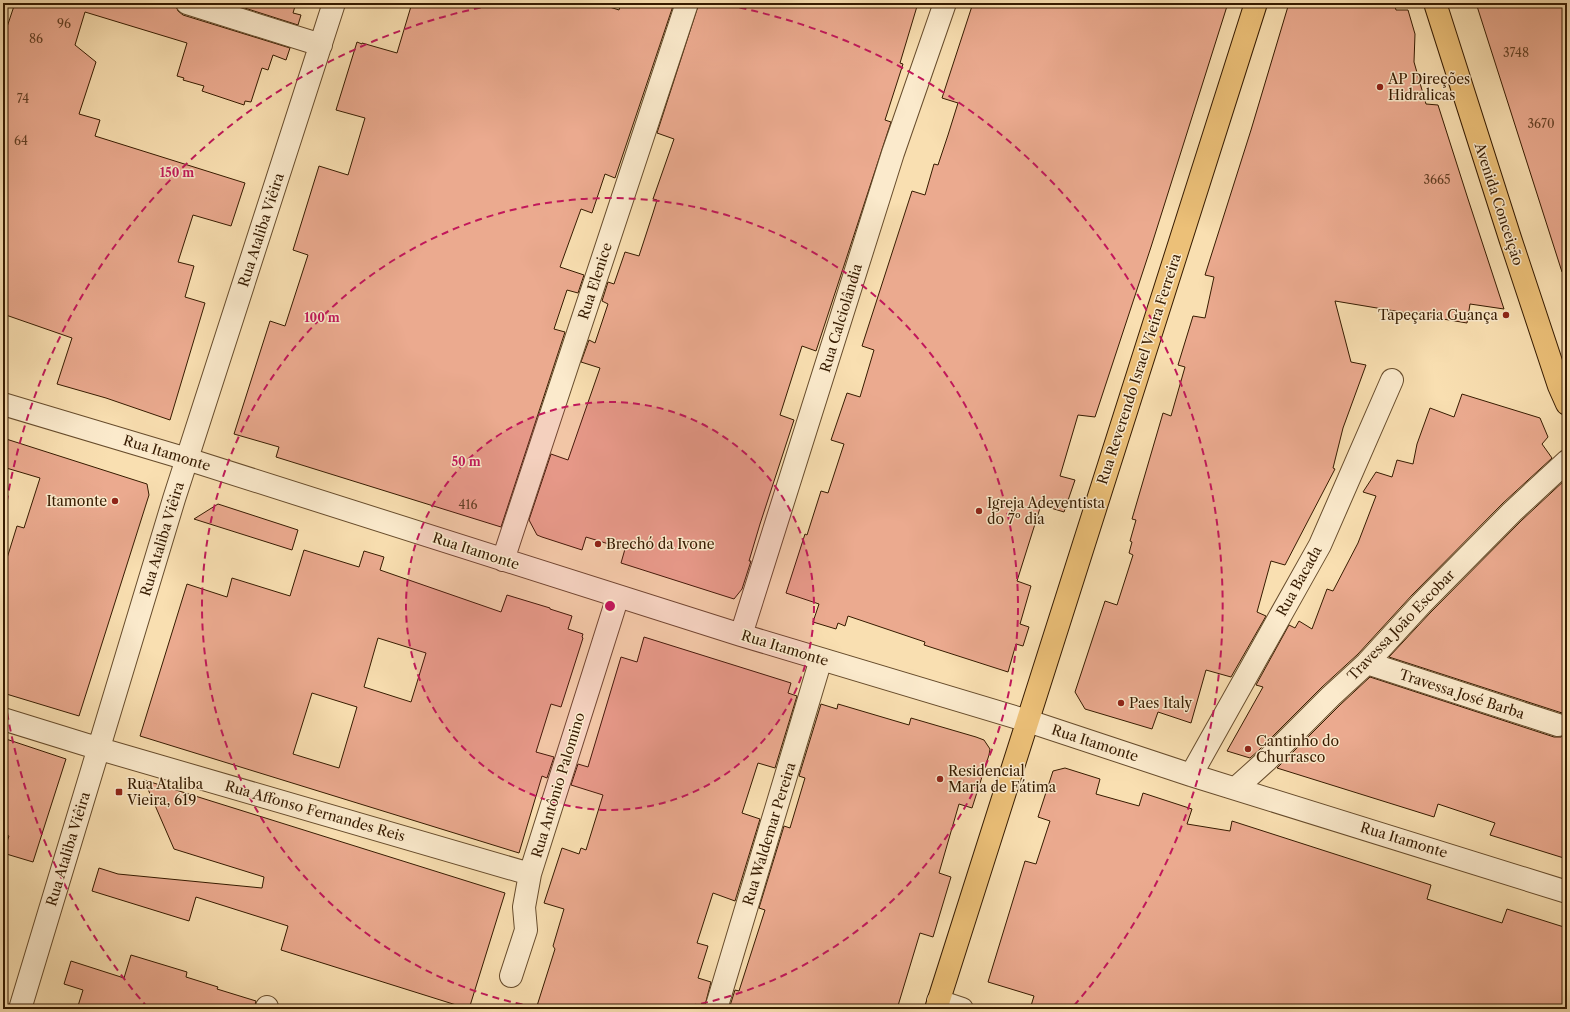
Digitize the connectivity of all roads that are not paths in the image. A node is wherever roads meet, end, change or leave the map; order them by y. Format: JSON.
{"nodes":[{"id":1,"x":187,"y":3,"type":"edge"},
{"id":2,"x":334,"y":3,"type":"edge"},
{"id":3,"x":687,"y":3,"type":"edge"},
{"id":4,"x":944,"y":3,"type":"edge"},
{"id":5,"x":1256,"y":3,"type":"edge"},
{"id":6,"x":1435,"y":3,"type":"edge"},
{"id":7,"x":321,"y":46,"type":"junction"},
{"id":8,"x":1392,"y":380,"type":"dead end"},
{"id":9,"x":3,"y":404,"type":"edge"},
{"id":10,"x":1567,"y":404,"type":"edge"},
{"id":11,"x":187,"y":459,"type":"junction"},
{"id":12,"x":1567,"y":461,"type":"edge"},
{"id":13,"x":503,"y":560,"type":"junction"},
{"id":14,"x":618,"y":596,"type":"junction"},
{"id":15,"x":741,"y":635,"type":"junction"},
{"id":16,"x":821,"y":659,"type":"junction"},
{"id":17,"x":1367,"y":663,"type":"junction"},
{"id":18,"x":3,"y":719,"type":"edge"},
{"id":19,"x":1028,"y":721,"type":"junction"},
{"id":20,"x":1558,"y":725,"type":"dead end"},
{"id":21,"x":100,"y":749,"type":"junction"},
{"id":22,"x":1191,"y":775,"type":"junction"},
{"id":23,"x":1236,"y":788,"type":"junction"},
{"id":24,"x":530,"y":874,"type":"junction"},
{"id":25,"x":1567,"y":892,"type":"edge"},
{"id":26,"x":511,"y":976,"type":"dead end"},
{"id":27,"x":937,"y":1005,"type":"edge"},
{"id":28,"x":20,"y":1009,"type":"edge"},
{"id":29,"x":716,"y":1009,"type":"edge"},
{"id":30,"x":962,"y":1009,"type":"edge"}],
"edges":[{"from":1,"to":7,"type":"street"},
{"from":2,"to":7,"type":"street","name":"Rua Ataliba Viêira"},
{"from":3,"to":13,"type":"street","name":"Rua Elenice"},
{"from":4,"to":15,"type":"street","name":"Rua Calciolândia"},
{"from":5,"to":19,"type":"main road","name":"Rua Reverendo Israel Vieira Ferreira"},
{"from":6,"to":10,"type":"main road","name":"Avenida Conceição"},
{"from":7,"to":11,"type":"street","name":"Rua Ataliba Viêira"},
{"from":8,"to":22,"type":"street","name":"Rua Bacada"},
{"from":9,"to":11,"type":"street","name":"Rua Itamonte"},
{"from":11,"to":13,"type":"street","name":"Rua Itamonte"},
{"from":11,"to":21,"type":"street","name":"Rua Ataliba Viêira"},
{"from":12,"to":17,"type":"street","name":"Travessa João Escobar"},
{"from":13,"to":14,"type":"street","name":"Rua Itamonte"},
{"from":14,"to":15,"type":"street","name":"Rua Itamonte"},
{"from":14,"to":24,"type":"street","name":"Rua Antônio Palomino"},
{"from":15,"to":16,"type":"street","name":"Rua Itamonte"},
{"from":16,"to":19,"type":"street","name":"Rua Itamonte"},
{"from":16,"to":29,"type":"street","name":"Rua Waldemar Pereira"},
{"from":17,"to":20,"type":"street","name":"Travessa José Barba"},
{"from":17,"to":23,"type":"street","name":"Travessa João Escobar"},
{"from":18,"to":21,"type":"street","name":"Rua Affonso Fernandes Reis"},
{"from":19,"to":22,"type":"street","name":"Rua Itamonte"},
{"from":19,"to":27,"type":"main road","name":"Rua Reverendo Israel Vieira Ferreira"},
{"from":21,"to":24,"type":"street","name":"Rua Affonso Fernandes Reis"},
{"from":21,"to":28,"type":"street","name":"Rua Ataliba Viêira"},
{"from":22,"to":23,"type":"street","name":"Rua Itamonte"},
{"from":23,"to":25,"type":"street","name":"Rua Itamonte"},
{"from":24,"to":26,"type":"street","name":"Rua Antônio Palomino"},
{"from":27,"to":30,"type":"street"}]}
